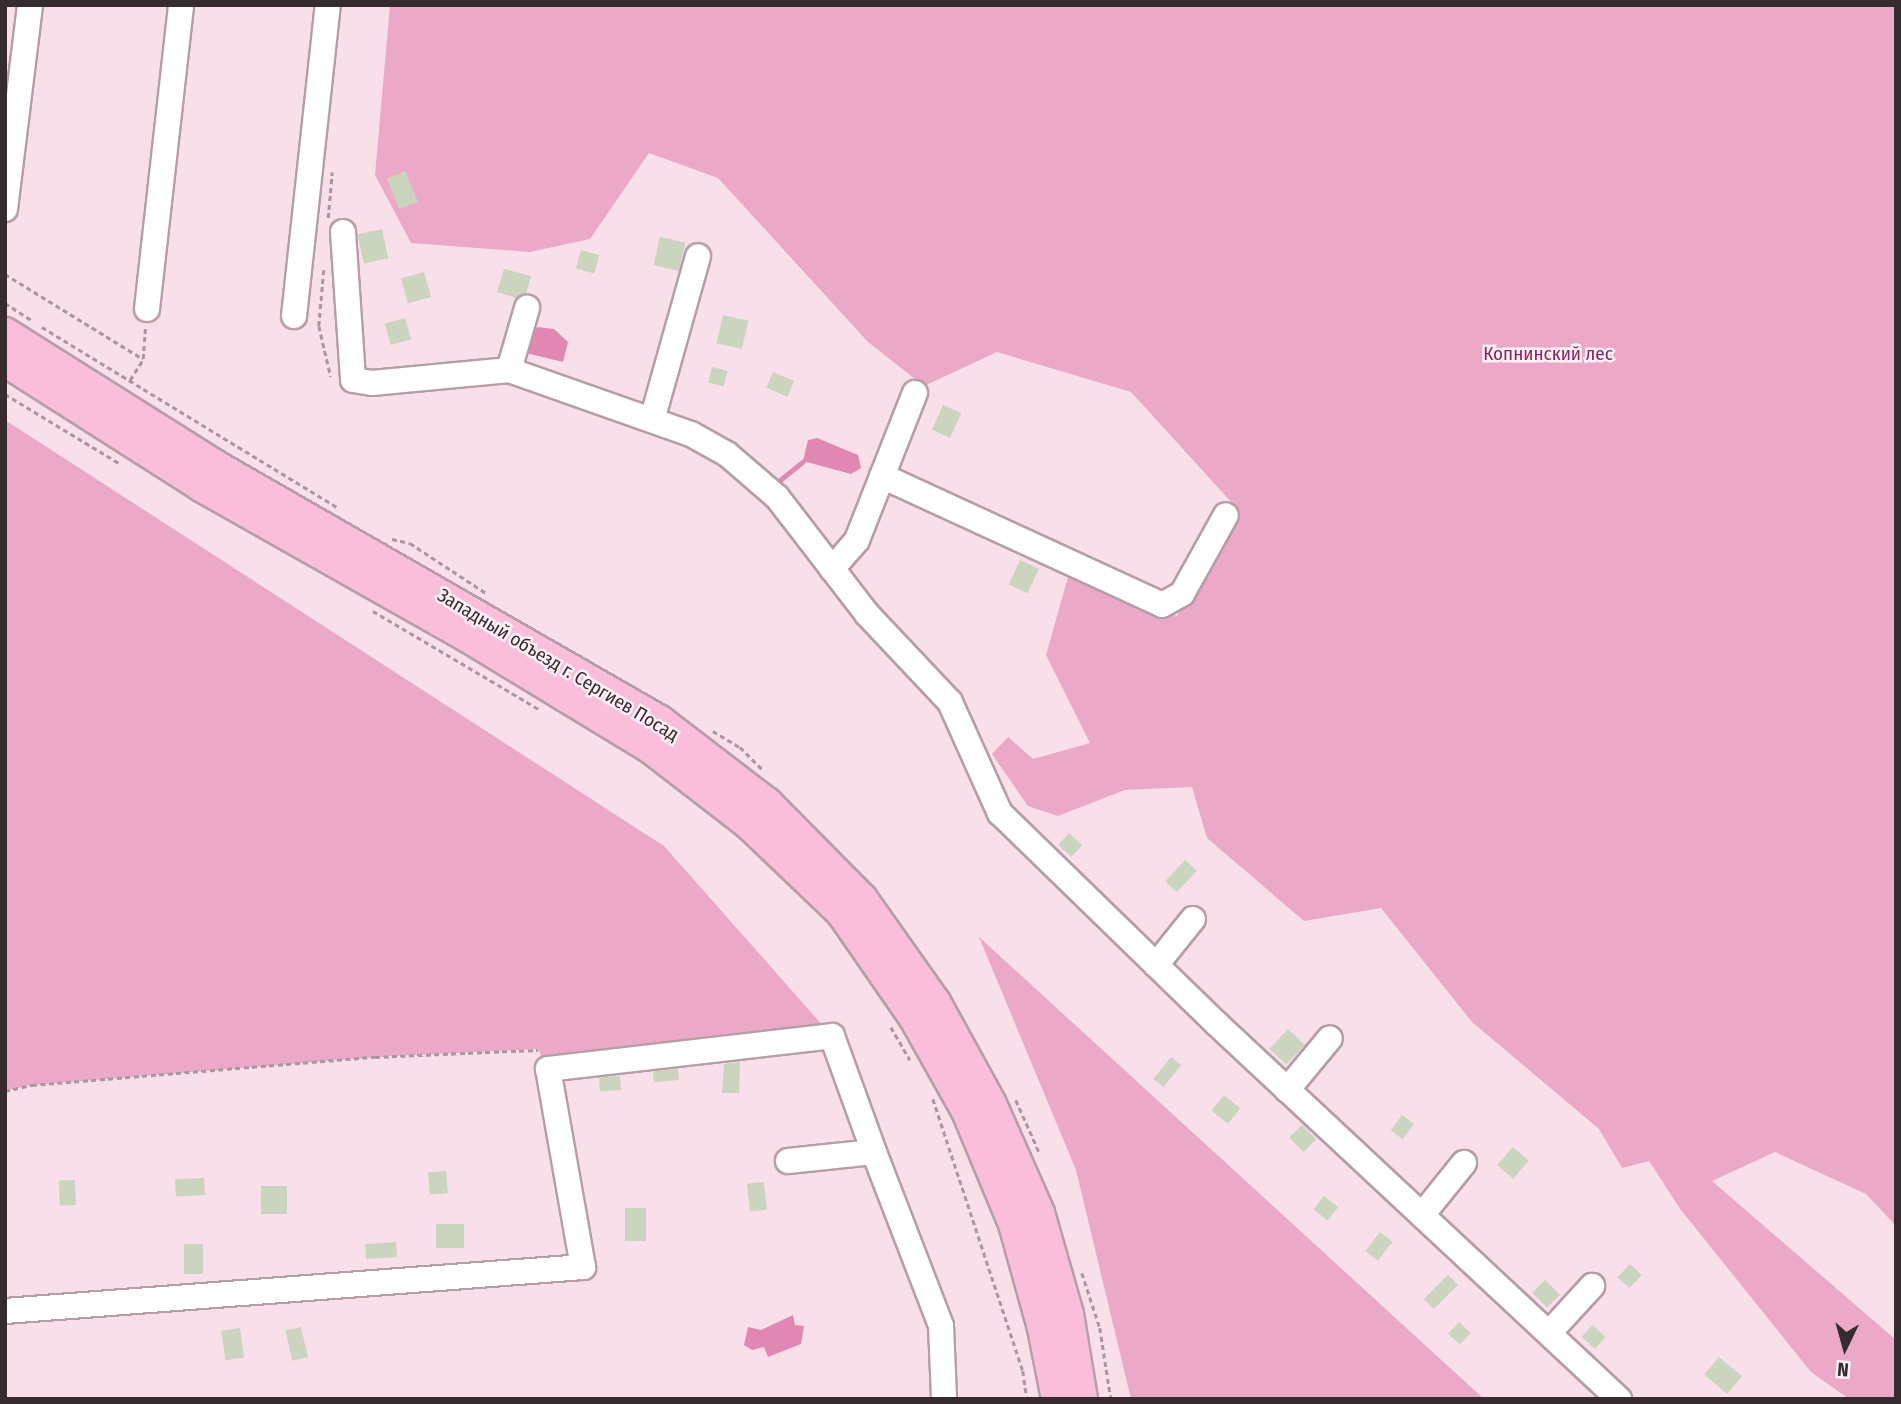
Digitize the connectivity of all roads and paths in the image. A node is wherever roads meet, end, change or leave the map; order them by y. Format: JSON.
{"nodes":[{"id":1,"x":30,"y":5,"type":"edge"},
{"id":2,"x":181,"y":5,"type":"edge"},
{"id":3,"x":328,"y":5,"type":"edge"},
{"id":4,"x":332,"y":168,"type":"dead end"},
{"id":5,"x":5,"y":209,"type":"edge"},
{"id":6,"x":335,"y":226,"type":"joint"},
{"id":7,"x":698,"y":256,"type":"dead end"},
{"id":8,"x":324,"y":260,"type":"dead end"},
{"id":9,"x":5,"y":274,"type":"edge"},
{"id":10,"x":5,"y":303,"type":"edge"},
{"id":11,"x":527,"y":308,"type":"dead end"},
{"id":12,"x":146,"y":309,"type":"joint"},
{"id":13,"x":294,"y":316,"type":"dead end"},
{"id":14,"x":5,"y":333,"type":"edge"},
{"id":15,"x":143,"y":359,"type":"junction"},
{"id":16,"x":5,"y":360,"type":"edge"},
{"id":17,"x":509,"y":370,"type":"junction"},
{"id":18,"x":353,"y":380,"type":"junction"},
{"id":19,"x":130,"y":381,"type":"junction"},
{"id":20,"x":915,"y":393,"type":"dead end"},
{"id":21,"x":5,"y":394,"type":"edge"},
{"id":22,"x":652,"y":420,"type":"junction"},
{"id":23,"x":264,"y":461,"type":"dead end"},
{"id":24,"x":131,"y":470,"type":"dead end"},
{"id":25,"x":882,"y":475,"type":"junction"},
{"id":26,"x":1226,"y":515,"type":"dead end"},
{"id":27,"x":832,"y":569,"type":"junction"},
{"id":28,"x":370,"y":610,"type":"dead end"},
{"id":29,"x":549,"y":715,"type":"dead end"},
{"id":30,"x":1194,"y":919,"type":"dead end"},
{"id":31,"x":1156,"y":965,"type":"junction"},
{"id":32,"x":888,"y":1021,"type":"dead end"},
{"id":33,"x":1330,"y":1038,"type":"dead end"},
{"id":34,"x":914,"y":1066,"type":"dead end"},
{"id":35,"x":548,"y":1069,"type":"junction"},
{"id":36,"x":927,"y":1089,"type":"dead end"},
{"id":37,"x":1287,"y":1090,"type":"junction"},
{"id":38,"x":5,"y":1091,"type":"edge"},
{"id":39,"x":874,"y":1152,"type":"junction"},
{"id":40,"x":788,"y":1161,"type":"dead end"},
{"id":41,"x":1464,"y":1163,"type":"dead end"},
{"id":42,"x":1422,"y":1215,"type":"junction"},
{"id":43,"x":1592,"y":1286,"type":"dead end"},
{"id":44,"x":5,"y":1311,"type":"edge"},
{"id":45,"x":1549,"y":1333,"type":"junction"},
{"id":46,"x":944,"y":1399,"type":"edge"},
{"id":47,"x":1027,"y":1399,"type":"edge"},
{"id":48,"x":1057,"y":1399,"type":"edge"},
{"id":49,"x":1082,"y":1399,"type":"edge"},
{"id":50,"x":1619,"y":1399,"type":"edge"}],
"edges":[{"from":1,"to":5,"type":"street"},
{"from":2,"to":12,"type":"street"},
{"from":3,"to":13,"type":"street"},
{"from":4,"to":6,"type":"path"},
{"from":6,"to":18,"type":"street"},
{"from":7,"to":22,"type":"street"},
{"from":8,"to":18,"type":"path"},
{"from":9,"to":15,"type":"path"},
{"from":10,"to":19,"type":"path"},
{"from":11,"to":17,"type":"street"},
{"from":12,"to":15,"type":"path"},
{"from":14,"to":49,"type":"main road","name":"Западный объезд г. Сергиев Посад"},
{"from":15,"to":19,"type":"path"},
{"from":16,"to":48,"type":"main road","name":"Западный объезд г. Сергиев Посад"},
{"from":17,"to":18,"type":"street"},
{"from":17,"to":22,"type":"street"},
{"from":19,"to":23,"type":"path"},
{"from":20,"to":25,"type":"street"},
{"from":21,"to":24,"type":"path"},
{"from":22,"to":27,"type":"street"},
{"from":25,"to":26,"type":"street"},
{"from":25,"to":27,"type":"street"},
{"from":27,"to":31,"type":"street"},
{"from":28,"to":29,"type":"path"},
{"from":30,"to":31,"type":"street"},
{"from":31,"to":37,"type":"street"},
{"from":32,"to":34,"type":"path"},
{"from":33,"to":37,"type":"street"},
{"from":35,"to":38,"type":"path"},
{"from":35,"to":39,"type":"street"},
{"from":35,"to":44,"type":"street"},
{"from":36,"to":47,"type":"path"},
{"from":37,"to":42,"type":"street"},
{"from":39,"to":40,"type":"street"},
{"from":39,"to":46,"type":"street"},
{"from":41,"to":42,"type":"street"},
{"from":42,"to":45,"type":"street"},
{"from":43,"to":45,"type":"street"},
{"from":45,"to":50,"type":"street"}]}
